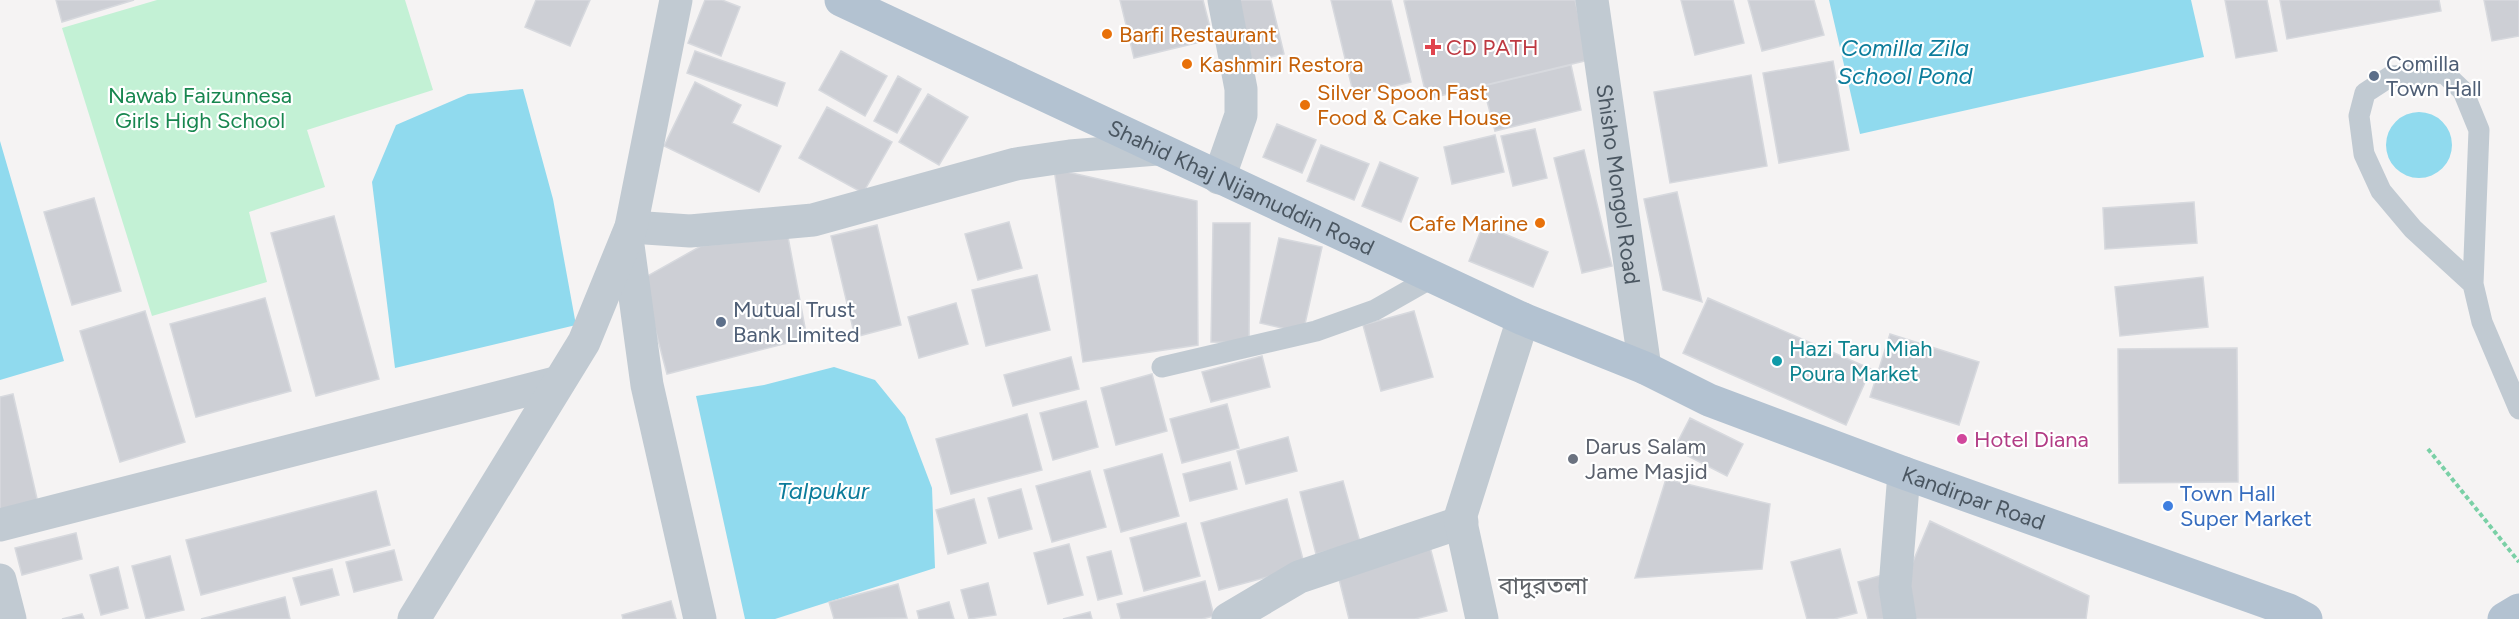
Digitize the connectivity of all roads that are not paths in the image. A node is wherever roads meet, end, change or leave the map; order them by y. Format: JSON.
{"nodes":[{"id":1,"x":676,"y":0,"type":"edge"},
{"id":2,"x":841,"y":0,"type":"edge"},
{"id":3,"x":1224,"y":0,"type":"edge"},
{"id":4,"x":1592,"y":0,"type":"edge"},
{"id":5,"x":1157,"y":149,"type":"junction"},
{"id":6,"x":1219,"y":178,"type":"junction"},
{"id":7,"x":629,"y":232,"type":"junction"},
{"id":8,"x":1433,"y":277,"type":"junction"},
{"id":9,"x":2473,"y":284,"type":"junction"},
{"id":10,"x":1522,"y":319,"type":"junction"},
{"id":11,"x":1162,"y":367,"type":"dead end"},
{"id":12,"x":1645,"y":368,"type":"junction"},
{"id":13,"x":559,"y":382,"type":"junction"},
{"id":14,"x":2519,"y":409,"type":"edge"},
{"id":15,"x":1904,"y":473,"type":"junction"},
{"id":16,"x":1462,"y":522,"type":"junction"},
{"id":17,"x":0,"y":525,"type":"edge"},
{"id":18,"x":0,"y":580,"type":"edge"},
{"id":19,"x":2519,"y":610,"type":"edge"},
{"id":20,"x":10,"y":619,"type":"edge"},
{"id":21,"x":414,"y":619,"type":"edge"},
{"id":22,"x":700,"y":619,"type":"edge"},
{"id":23,"x":1228,"y":619,"type":"edge"},
{"id":24,"x":1482,"y":619,"type":"edge"},
{"id":25,"x":1900,"y":619,"type":"edge"},
{"id":26,"x":2306,"y":619,"type":"edge"},
{"id":27,"x":2504,"y":619,"type":"edge"}],
"edges":[{"from":1,"to":7,"type":"street"},
{"from":2,"to":5,"type":"main road","name":"Shahid Khaj Nijamuddin Road"},
{"from":3,"to":6,"type":"street"},
{"from":4,"to":12,"type":"street","name":"Shisho Mongol Road"},
{"from":5,"to":6,"type":"main road","name":"Shahid Khaj Nijamuddin Road"},
{"from":5,"to":7,"type":"street"},
{"from":6,"to":8,"type":"main road","name":"Shahid Khaj Nijamuddin Road"},
{"from":7,"to":13,"type":"street"},
{"from":7,"to":22,"type":"street"},
{"from":8,"to":10,"type":"main road","name":"Shahid Khaj Nijamuddin Road"},
{"from":8,"to":11,"type":"lane"},
{"from":9,"to":9,"type":"lane"},
{"from":9,"to":14,"type":"lane"},
{"from":10,"to":12,"type":"main road","name":"Shahid Khaj Nijamuddin Road"},
{"from":10,"to":16,"type":"street"},
{"from":12,"to":15,"type":"main road","name":"Kandirpar Road"},
{"from":13,"to":17,"type":"street"},
{"from":13,"to":21,"type":"street"},
{"from":15,"to":25,"type":"street"},
{"from":15,"to":26,"type":"main road","name":"Kandirpar Road"},
{"from":16,"to":23,"type":"street"},
{"from":16,"to":24,"type":"street"},
{"from":18,"to":20,"type":"street"},
{"from":19,"to":27,"type":"main road"}]}
